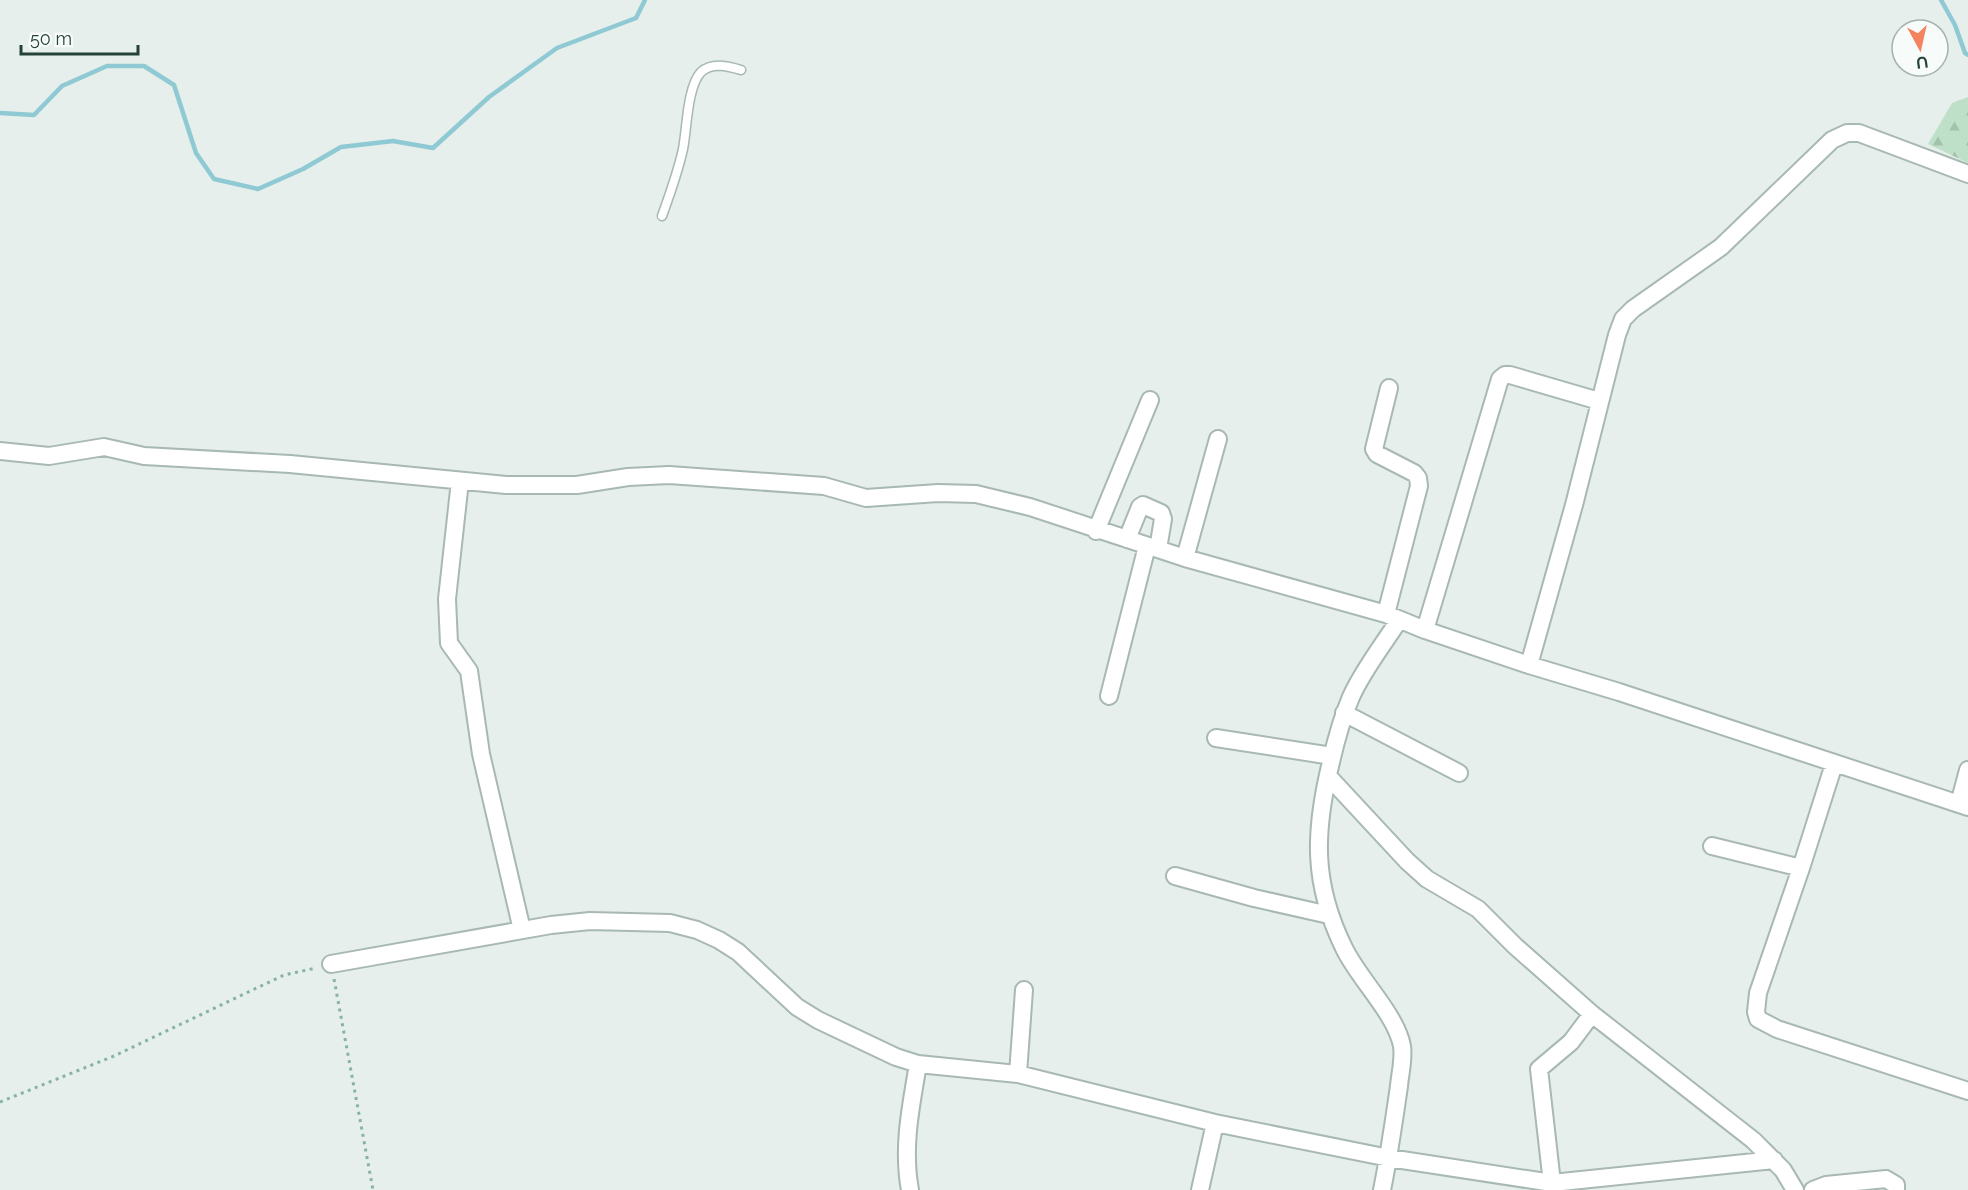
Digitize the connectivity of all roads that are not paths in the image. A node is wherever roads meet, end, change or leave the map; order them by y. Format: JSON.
{"nodes":[{"id":1,"x":741,"y":70,"type":"dead end"},
{"id":2,"x":1968,"y":174,"type":"edge"},
{"id":3,"x":664,"y":211,"type":"dead end"},
{"id":4,"x":1389,"y":388,"type":"dead end"},
{"id":5,"x":1150,"y":400,"type":"dead end"},
{"id":6,"x":1599,"y":401,"type":"junction"},
{"id":7,"x":1218,"y":439,"type":"dead end"},
{"id":8,"x":0,"y":452,"type":"edge"},
{"id":9,"x":460,"y":481,"type":"junction"},
{"id":10,"x":1096,"y":531,"type":"junction"},
{"id":11,"x":1127,"y":539,"type":"junction"},
{"id":12,"x":1152,"y":548,"type":"junction"},
{"id":13,"x":1185,"y":558,"type":"junction"},
{"id":14,"x":1393,"y":617,"type":"junction"},
{"id":15,"x":1425,"y":630,"type":"junction"},
{"id":16,"x":1529,"y":665,"type":"junction"},
{"id":17,"x":1109,"y":696,"type":"dead end"},
{"id":18,"x":1344,"y":713,"type":"junction"},
{"id":19,"x":1216,"y":738,"type":"dead end"},
{"id":20,"x":1332,"y":756,"type":"junction"},
{"id":21,"x":1834,"y":764,"type":"junction"},
{"id":22,"x":1968,"y":770,"type":"edge"},
{"id":23,"x":1459,"y":773,"type":"dead end"},
{"id":24,"x":1328,"y":776,"type":"junction"},
{"id":25,"x":1964,"y":806,"type":"edge"},
{"id":26,"x":1712,"y":846,"type":"dead end"},
{"id":27,"x":1801,"y":868,"type":"junction"},
{"id":28,"x":1175,"y":876,"type":"dead end"},
{"id":29,"x":1329,"y":915,"type":"junction"},
{"id":30,"x":522,"y":930,"type":"junction"},
{"id":31,"x":331,"y":964,"type":"road end"},
{"id":32,"x":1024,"y":990,"type":"dead end"},
{"id":33,"x":1592,"y":1014,"type":"junction"},
{"id":34,"x":918,"y":1064,"type":"junction"},
{"id":35,"x":1018,"y":1074,"type":"junction"},
{"id":36,"x":1968,"y":1090,"type":"edge"},
{"id":37,"x":1215,"y":1123,"type":"junction"},
{"id":38,"x":1389,"y":1158,"type":"junction"},
{"id":39,"x":1774,"y":1160,"type":"junction"},
{"id":40,"x":1551,"y":1186,"type":"edge"},
{"id":41,"x":910,"y":1190,"type":"edge"},
{"id":42,"x":1200,"y":1190,"type":"edge"},
{"id":43,"x":1382,"y":1190,"type":"edge"},
{"id":44,"x":1795,"y":1190,"type":"edge"},
{"id":45,"x":1813,"y":1190,"type":"edge"},
{"id":46,"x":1896,"y":1190,"type":"edge"}],
"edges":[{"from":1,"to":3,"type":"lane"},
{"from":2,"to":6,"type":"street"},
{"from":4,"to":14,"type":"street"},
{"from":5,"to":10,"type":"street"},
{"from":6,"to":15,"type":"street"},
{"from":6,"to":16,"type":"street"},
{"from":7,"to":13,"type":"street"},
{"from":8,"to":9,"type":"street"},
{"from":9,"to":10,"type":"street"},
{"from":9,"to":30,"type":"street"},
{"from":10,"to":11,"type":"street"},
{"from":11,"to":12,"type":"street"},
{"from":11,"to":12,"type":"street"},
{"from":12,"to":13,"type":"street"},
{"from":12,"to":17,"type":"street"},
{"from":13,"to":14,"type":"street"},
{"from":14,"to":15,"type":"street"},
{"from":14,"to":18,"type":"street"},
{"from":15,"to":16,"type":"street"},
{"from":16,"to":21,"type":"street"},
{"from":18,"to":20,"type":"street"},
{"from":18,"to":23,"type":"street"},
{"from":19,"to":20,"type":"street"},
{"from":20,"to":24,"type":"street"},
{"from":21,"to":25,"type":"street"},
{"from":21,"to":27,"type":"street"},
{"from":22,"to":25,"type":"street"},
{"from":24,"to":29,"type":"street"},
{"from":24,"to":33,"type":"street"},
{"from":26,"to":27,"type":"street"},
{"from":27,"to":36,"type":"street"},
{"from":28,"to":29,"type":"street"},
{"from":29,"to":38,"type":"street"},
{"from":30,"to":31,"type":"street"},
{"from":30,"to":34,"type":"street"},
{"from":32,"to":35,"type":"street"},
{"from":33,"to":39,"type":"street"},
{"from":33,"to":40,"type":"street"},
{"from":34,"to":35,"type":"street"},
{"from":34,"to":41,"type":"street"},
{"from":35,"to":37,"type":"street"},
{"from":37,"to":38,"type":"street"},
{"from":37,"to":42,"type":"street"},
{"from":38,"to":40,"type":"street"},
{"from":38,"to":43,"type":"street"},
{"from":39,"to":40,"type":"street"},
{"from":39,"to":44,"type":"street"},
{"from":45,"to":46,"type":"street"}]}
